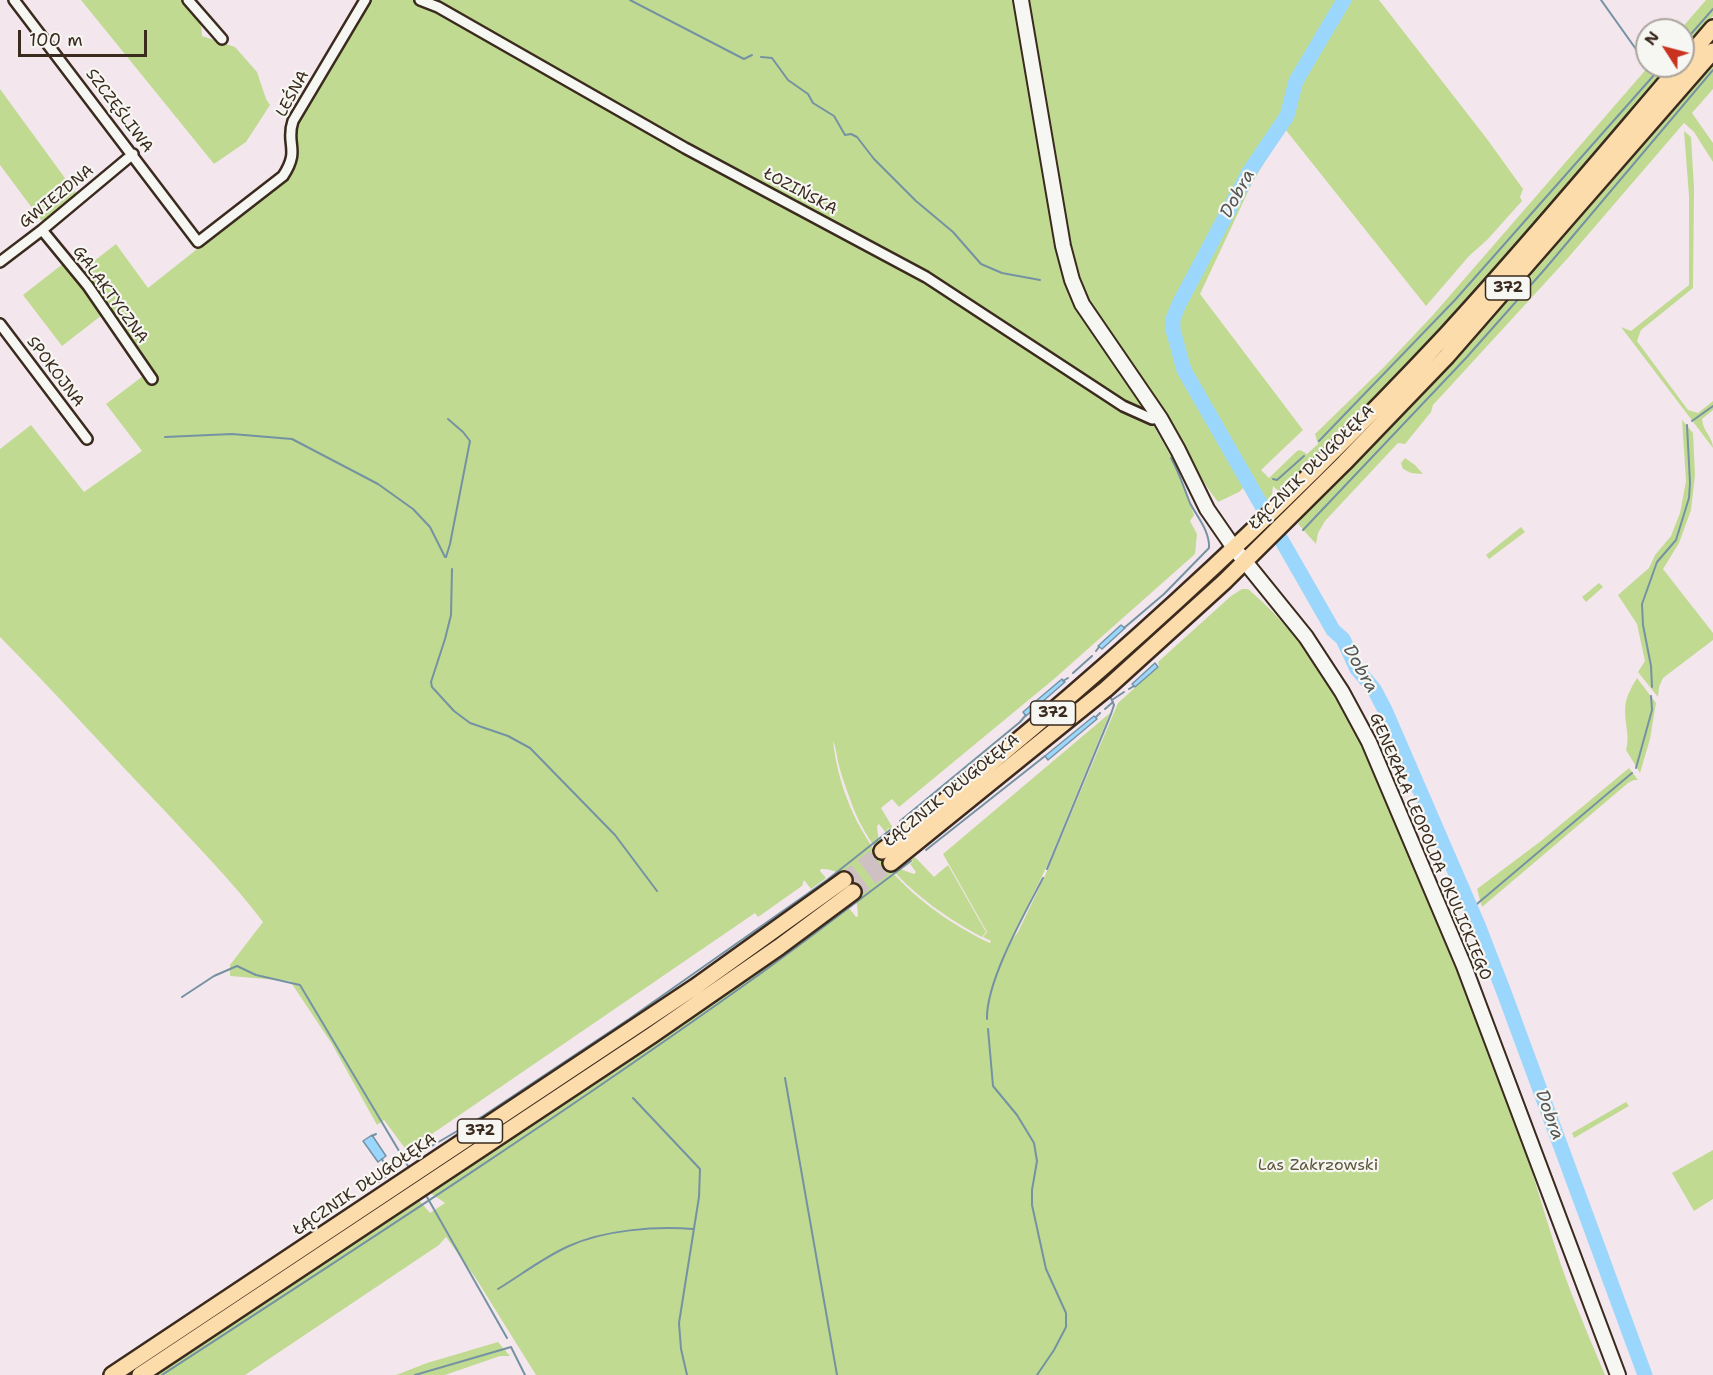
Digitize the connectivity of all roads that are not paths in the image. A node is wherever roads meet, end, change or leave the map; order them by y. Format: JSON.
{"nodes":[{"id":1,"x":14,"y":0,"type":"edge"},
{"id":2,"x":188,"y":0,"type":"edge"},
{"id":3,"x":365,"y":0,"type":"edge"},
{"id":4,"x":420,"y":0,"type":"edge"},
{"id":5,"x":1021,"y":0,"type":"edge"},
{"id":6,"x":1713,"y":28,"type":"edge"},
{"id":7,"x":222,"y":39,"type":"dead end"},
{"id":8,"x":1695,"y":49,"type":"edge"},
{"id":9,"x":1713,"y":51,"type":"edge"},
{"id":10,"x":1670,"y":78,"type":"edge"},
{"id":11,"x":133,"y":154,"type":"junction"},
{"id":12,"x":42,"y":230,"type":"junction"},
{"id":13,"x":198,"y":242,"type":"joint"},
{"id":14,"x":0,"y":262,"type":"edge"},
{"id":15,"x":0,"y":324,"type":"edge"},
{"id":16,"x":152,"y":379,"type":"dead end"},
{"id":17,"x":1160,"y":418,"type":"junction"},
{"id":18,"x":87,"y":439,"type":"dead end"},
{"id":19,"x":1234,"y":548,"type":"junction"},
{"id":20,"x":1245,"y":561,"type":"junction"},
{"id":21,"x":112,"y":1375,"type":"edge"},
{"id":22,"x":140,"y":1375,"type":"edge"},
{"id":23,"x":1618,"y":1375,"type":"edge"}],
"edges":[{"from":1,"to":11,"type":"street","name":"SZCZĘŚLIWA"},
{"from":2,"to":7,"type":"street"},
{"from":3,"to":13,"type":"street","name":"LEŚNA"},
{"from":4,"to":17,"type":"street","name":"ŁOZIŃSKA"},
{"from":5,"to":17,"type":"street","name":"GENERAŁA LEOPOLDA OKULICKIEGO"},
{"from":6,"to":8,"type":"main road","name":"ŁĄCZNIK DŁUGOŁĘKA","number":"372"},
{"from":9,"to":20,"type":"main road","name":"ŁĄCZNIK DŁUGOŁĘKA","number":"372"},
{"from":10,"to":19,"type":"main road","name":"ŁĄCZNIK DŁUGOŁĘKA","number":"372"},
{"from":11,"to":12,"type":"street","name":"GWIEZDNA"},
{"from":11,"to":13,"type":"street","name":"SZCZĘŚLIWA"},
{"from":12,"to":14,"type":"street","name":"GWIEZDNA"},
{"from":12,"to":16,"type":"street","name":"GALAKTYCZNA"},
{"from":15,"to":18,"type":"street","name":"SPOKOJNA"},
{"from":17,"to":19,"type":"street","name":"GENERAŁA LEOPOLDA OKULICKIEGO"},
{"from":19,"to":20,"type":"street","name":"GENERAŁA LEOPOLDA OKULICKIEGO"},
{"from":19,"to":20,"type":"main road","name":"ŁĄCZNIK DŁUGOŁĘKA","number":"372"},
{"from":20,"to":23,"type":"street","name":"GENERAŁA LEOPOLDA OKULICKIEGO"},
{"from":21,"to":22,"type":"main road","name":"ŁĄCZNIK DŁUGOŁĘKA","number":"372"}]}
